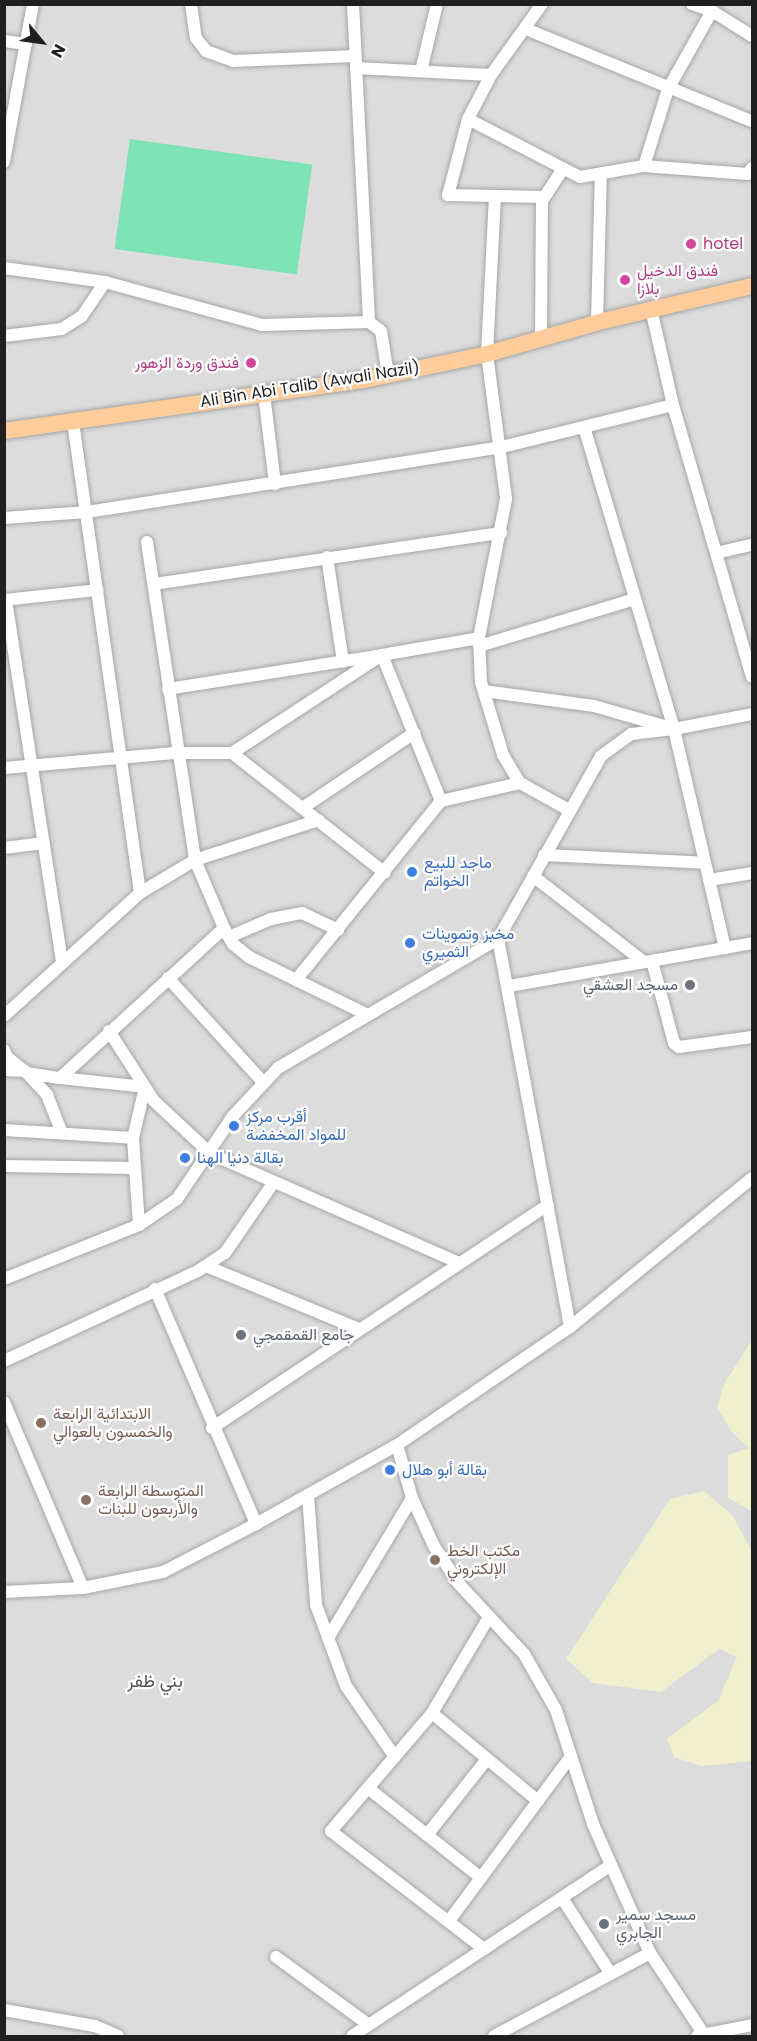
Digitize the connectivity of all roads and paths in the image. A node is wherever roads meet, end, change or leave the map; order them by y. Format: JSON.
{"nodes":[{"id":1,"x":33,"y":4,"type":"edge"},
{"id":2,"x":191,"y":4,"type":"edge"},
{"id":3,"x":353,"y":4,"type":"edge"},
{"id":4,"x":437,"y":4,"type":"edge"},
{"id":5,"x":542,"y":4,"type":"edge"},
{"id":6,"x":692,"y":4,"type":"edge"},
{"id":7,"x":712,"y":11,"type":"junction"},
{"id":8,"x":526,"y":29,"type":"junction"},
{"id":9,"x":753,"y":36,"type":"edge"},
{"id":10,"x":4,"y":40,"type":"edge"},
{"id":11,"x":26,"y":44,"type":"junction"},
{"id":12,"x":356,"y":62,"type":"junction"},
{"id":13,"x":421,"y":71,"type":"junction"},
{"id":14,"x":491,"y":75,"type":"junction"},
{"id":15,"x":668,"y":89,"type":"junction"},
{"id":16,"x":468,"y":119,"type":"junction"},
{"id":17,"x":753,"y":121,"type":"edge"},
{"id":18,"x":4,"y":162,"type":"edge"},
{"id":19,"x":644,"y":166,"type":"junction"},
{"id":20,"x":753,"y":168,"type":"edge"},
{"id":21,"x":563,"y":169,"type":"junction"},
{"id":22,"x":601,"y":174,"type":"junction"},
{"id":23,"x":495,"y":196,"type":"junction"},
{"id":24,"x":544,"y":197,"type":"junction"},
{"id":25,"x":4,"y":268,"type":"edge"},
{"id":26,"x":105,"y":282,"type":"junction"},
{"id":27,"x":753,"y":286,"type":"edge"},
{"id":28,"x":651,"y":309,"type":"junction"},
{"id":29,"x":369,"y":322,"type":"junction"},
{"id":30,"x":597,"y":322,"type":"junction"},
{"id":31,"x":4,"y":336,"type":"edge"},
{"id":32,"x":541,"y":339,"type":"junction"},
{"id":33,"x":487,"y":354,"type":"junction"},
{"id":34,"x":388,"y":374,"type":"junction"},
{"id":35,"x":264,"y":394,"type":"junction"},
{"id":36,"x":673,"y":405,"type":"junction"},
{"id":37,"x":73,"y":422,"type":"junction"},
{"id":38,"x":584,"y":427,"type":"junction"},
{"id":39,"x":4,"y":431,"type":"edge"},
{"id":40,"x":502,"y":447,"type":"junction"},
{"id":41,"x":275,"y":484,"type":"junction"},
{"id":42,"x":87,"y":512,"type":"junction"},
{"id":43,"x":4,"y":518,"type":"edge"},
{"id":44,"x":501,"y":533,"type":"junction"},
{"id":45,"x":147,"y":542,"type":"dead end"},
{"id":46,"x":753,"y":545,"type":"edge"},
{"id":47,"x":716,"y":553,"type":"junction"},
{"id":48,"x":327,"y":557,"type":"junction"},
{"id":49,"x":154,"y":584,"type":"junction"},
{"id":50,"x":97,"y":590,"type":"junction"},
{"id":51,"x":635,"y":599,"type":"junction"},
{"id":52,"x":5,"y":600,"type":"edge"},
{"id":53,"x":479,"y":642,"type":"junction"},
{"id":54,"x":382,"y":655,"type":"junction"},
{"id":55,"x":343,"y":662,"type":"junction"},
{"id":56,"x":753,"y":677,"type":"edge"},
{"id":57,"x":168,"y":689,"type":"junction"},
{"id":58,"x":484,"y":691,"type":"junction"},
{"id":59,"x":753,"y":714,"type":"edge"},
{"id":60,"x":674,"y":729,"type":"junction"},
{"id":61,"x":414,"y":733,"type":"junction"},
{"id":62,"x":177,"y":753,"type":"junction"},
{"id":63,"x":232,"y":753,"type":"junction"},
{"id":64,"x":121,"y":758,"type":"junction"},
{"id":65,"x":33,"y":766,"type":"junction"},
{"id":66,"x":4,"y":768,"type":"edge"},
{"id":67,"x":520,"y":783,"type":"junction"},
{"id":68,"x":441,"y":801,"type":"junction"},
{"id":69,"x":304,"y":807,"type":"junction"},
{"id":70,"x":569,"y":810,"type":"junction"},
{"id":71,"x":319,"y":819,"type":"junction"},
{"id":72,"x":44,"y":843,"type":"junction"},
{"id":73,"x":4,"y":848,"type":"edge"},
{"id":74,"x":544,"y":855,"type":"junction"},
{"id":75,"x":195,"y":860,"type":"junction"},
{"id":76,"x":705,"y":863,"type":"junction"},
{"id":77,"x":385,"y":873,"type":"junction"},
{"id":78,"x":753,"y":873,"type":"edge"},
{"id":79,"x":533,"y":876,"type":"junction"},
{"id":80,"x":709,"y":880,"type":"junction"},
{"id":81,"x":140,"y":893,"type":"junction"},
{"id":82,"x":338,"y":930,"type":"junction"},
{"id":83,"x":227,"y":933,"type":"junction"},
{"id":84,"x":498,"y":939,"type":"junction"},
{"id":85,"x":753,"y":943,"type":"edge"},
{"id":86,"x":725,"y":948,"type":"junction"},
{"id":87,"x":648,"y":962,"type":"junction"},
{"id":88,"x":62,"y":963,"type":"junction"},
{"id":89,"x":168,"y":978,"type":"junction"},
{"id":90,"x":296,"y":980,"type":"junction"},
{"id":91,"x":509,"y":986,"type":"junction"},
{"id":92,"x":368,"y":1015,"type":"junction"},
{"id":93,"x":4,"y":1016,"type":"edge"},
{"id":94,"x":109,"y":1031,"type":"junction"},
{"id":95,"x":753,"y":1037,"type":"edge"},
{"id":96,"x":4,"y":1050,"type":"edge"},
{"id":97,"x":4,"y":1070,"type":"edge"},
{"id":98,"x":25,"y":1071,"type":"junction"},
{"id":99,"x":60,"y":1077,"type":"junction"},
{"id":100,"x":264,"y":1083,"type":"junction"},
{"id":101,"x":145,"y":1087,"type":"junction"},
{"id":102,"x":4,"y":1130,"type":"edge"},
{"id":103,"x":62,"y":1133,"type":"junction"},
{"id":104,"x":133,"y":1138,"type":"junction"},
{"id":105,"x":211,"y":1154,"type":"junction"},
{"id":106,"x":4,"y":1166,"type":"edge"},
{"id":107,"x":135,"y":1168,"type":"junction"},
{"id":108,"x":753,"y":1178,"type":"edge"},
{"id":109,"x":274,"y":1182,"type":"junction"},
{"id":110,"x":548,"y":1205,"type":"junction"},
{"id":111,"x":139,"y":1225,"type":"junction"},
{"id":112,"x":458,"y":1262,"type":"junction"},
{"id":113,"x":206,"y":1266,"type":"junction"},
{"id":114,"x":4,"y":1279,"type":"edge"},
{"id":115,"x":155,"y":1289,"type":"junction"},
{"id":116,"x":570,"y":1327,"type":"junction"},
{"id":117,"x":359,"y":1329,"type":"junction"},
{"id":118,"x":4,"y":1361,"type":"edge"},
{"id":119,"x":4,"y":1402,"type":"edge"},
{"id":120,"x":212,"y":1428,"type":"junction"},
{"id":121,"x":397,"y":1445,"type":"junction"},
{"id":122,"x":308,"y":1495,"type":"junction"},
{"id":123,"x":412,"y":1497,"type":"junction"},
{"id":124,"x":256,"y":1524,"type":"junction"},
{"id":125,"x":83,"y":1588,"type":"junction"},
{"id":126,"x":4,"y":1592,"type":"edge"},
{"id":127,"x":489,"y":1617,"type":"junction"},
{"id":128,"x":328,"y":1638,"type":"junction"},
{"id":129,"x":432,"y":1713,"type":"junction"},
{"id":130,"x":571,"y":1756,"type":"junction"},
{"id":131,"x":395,"y":1757,"type":"junction"},
{"id":132,"x":487,"y":1759,"type":"junction"},
{"id":133,"x":368,"y":1788,"type":"junction"},
{"id":134,"x":538,"y":1801,"type":"junction"},
{"id":135,"x":427,"y":1835,"type":"junction"},
{"id":136,"x":611,"y":1865,"type":"junction"},
{"id":137,"x":481,"y":1878,"type":"junction"},
{"id":138,"x":562,"y":1898,"type":"junction"},
{"id":139,"x":449,"y":1921,"type":"junction"},
{"id":140,"x":484,"y":1949,"type":"junction"},
{"id":141,"x":650,"y":1953,"type":"junction"},
{"id":142,"x":276,"y":1957,"type":"dead end"},
{"id":143,"x":611,"y":1974,"type":"junction"},
{"id":144,"x":4,"y":2010,"type":"edge"},
{"id":145,"x":369,"y":2025,"type":"junction"},
{"id":146,"x":753,"y":2025,"type":"edge"},
{"id":147,"x":701,"y":2036,"type":"edge"},
{"id":148,"x":118,"y":2037,"type":"edge"},
{"id":149,"x":352,"y":2037,"type":"edge"},
{"id":150,"x":494,"y":2037,"type":"edge"}],
"edges":[{"from":1,"to":11,"type":"street"},
{"from":2,"to":12,"type":"street"},
{"from":3,"to":12,"type":"street"},
{"from":4,"to":13,"type":"street"},
{"from":5,"to":8,"type":"street"},
{"from":6,"to":7,"type":"street"},
{"from":7,"to":9,"type":"street"},
{"from":7,"to":15,"type":"street"},
{"from":8,"to":14,"type":"street"},
{"from":8,"to":15,"type":"street"},
{"from":10,"to":11,"type":"street"},
{"from":11,"to":18,"type":"street"},
{"from":12,"to":13,"type":"street"},
{"from":12,"to":29,"type":"street"},
{"from":13,"to":14,"type":"street"},
{"from":14,"to":16,"type":"street"},
{"from":15,"to":17,"type":"street"},
{"from":15,"to":19,"type":"street"},
{"from":16,"to":21,"type":"street"},
{"from":16,"to":23,"type":"street"},
{"from":19,"to":20,"type":"street"},
{"from":19,"to":22,"type":"street"},
{"from":21,"to":22,"type":"street"},
{"from":21,"to":24,"type":"street"},
{"from":22,"to":30,"type":"street"},
{"from":23,"to":24,"type":"street"},
{"from":23,"to":33,"type":"street"},
{"from":24,"to":32,"type":"street"},
{"from":25,"to":26,"type":"street"},
{"from":26,"to":29,"type":"street"},
{"from":26,"to":31,"type":"street"},
{"from":27,"to":28,"type":"main road","name":"Ali Bin Abi Talib (Awali Nazil)"},
{"from":28,"to":30,"type":"main road","name":"Ali Bin Abi Talib (Awali Nazil)"},
{"from":28,"to":36,"type":"street"},
{"from":29,"to":34,"type":"street"},
{"from":30,"to":32,"type":"main road","name":"Ali Bin Abi Talib (Awali Nazil)"},
{"from":32,"to":33,"type":"main road","name":"Ali Bin Abi Talib (Awali Nazil)"},
{"from":33,"to":34,"type":"main road","name":"Ali Bin Abi Talib (Awali Nazil)"},
{"from":33,"to":40,"type":"street"},
{"from":34,"to":35,"type":"main road","name":"Ali Bin Abi Talib (Awali Nazil)"},
{"from":35,"to":37,"type":"main road","name":"Ali Bin Abi Talib (Awali Nazil)"},
{"from":35,"to":41,"type":"street"},
{"from":36,"to":38,"type":"street"},
{"from":36,"to":47,"type":"street"},
{"from":37,"to":39,"type":"main road","name":"Ali Bin Abi Talib (Awali Nazil)"},
{"from":37,"to":42,"type":"street"},
{"from":38,"to":40,"type":"street"},
{"from":38,"to":51,"type":"street"},
{"from":40,"to":41,"type":"street"},
{"from":40,"to":44,"type":"street"},
{"from":41,"to":42,"type":"street"},
{"from":42,"to":43,"type":"street"},
{"from":42,"to":50,"type":"street"},
{"from":44,"to":48,"type":"street"},
{"from":44,"to":53,"type":"street"},
{"from":45,"to":49,"type":"street"},
{"from":46,"to":47,"type":"street"},
{"from":47,"to":56,"type":"street"},
{"from":48,"to":49,"type":"street"},
{"from":48,"to":55,"type":"street"},
{"from":49,"to":57,"type":"street"},
{"from":50,"to":52,"type":"street"},
{"from":50,"to":64,"type":"street"},
{"from":51,"to":53,"type":"street"},
{"from":51,"to":60,"type":"street"},
{"from":52,"to":65,"type":"street"},
{"from":53,"to":54,"type":"street"},
{"from":53,"to":58,"type":"street"},
{"from":54,"to":55,"type":"street"},
{"from":54,"to":61,"type":"street"},
{"from":54,"to":63,"type":"street"},
{"from":55,"to":57,"type":"street"},
{"from":57,"to":62,"type":"street"},
{"from":58,"to":60,"type":"street"},
{"from":58,"to":67,"type":"street"},
{"from":59,"to":60,"type":"street"},
{"from":60,"to":70,"type":"street"},
{"from":60,"to":76,"type":"street"},
{"from":61,"to":68,"type":"street"},
{"from":61,"to":69,"type":"street"},
{"from":62,"to":63,"type":"street"},
{"from":62,"to":64,"type":"street"},
{"from":62,"to":75,"type":"street"},
{"from":63,"to":69,"type":"street"},
{"from":64,"to":65,"type":"street"},
{"from":64,"to":81,"type":"street"},
{"from":65,"to":66,"type":"street"},
{"from":65,"to":72,"type":"street"},
{"from":67,"to":68,"type":"street"},
{"from":67,"to":70,"type":"street"},
{"from":68,"to":77,"type":"street"},
{"from":69,"to":71,"type":"street"},
{"from":70,"to":74,"type":"street"},
{"from":71,"to":75,"type":"street"},
{"from":71,"to":77,"type":"street"},
{"from":72,"to":73,"type":"street"},
{"from":72,"to":88,"type":"street"},
{"from":74,"to":76,"type":"street"},
{"from":74,"to":79,"type":"street"},
{"from":75,"to":81,"type":"street"},
{"from":75,"to":83,"type":"street"},
{"from":76,"to":80,"type":"street"},
{"from":77,"to":82,"type":"street"},
{"from":78,"to":80,"type":"street"},
{"from":79,"to":84,"type":"street"},
{"from":79,"to":87,"type":"street"},
{"from":80,"to":86,"type":"street"},
{"from":81,"to":88,"type":"street"},
{"from":82,"to":83,"type":"street"},
{"from":82,"to":90,"type":"street"},
{"from":83,"to":89,"type":"street"},
{"from":83,"to":90,"type":"street"},
{"from":84,"to":91,"type":"street"},
{"from":84,"to":92,"type":"street"},
{"from":85,"to":86,"type":"street"},
{"from":86,"to":87,"type":"street"},
{"from":87,"to":91,"type":"street"},
{"from":87,"to":95,"type":"street"},
{"from":88,"to":93,"type":"street"},
{"from":89,"to":94,"type":"street"},
{"from":89,"to":100,"type":"street"},
{"from":90,"to":92,"type":"street"},
{"from":91,"to":110,"type":"street"},
{"from":92,"to":100,"type":"street"},
{"from":94,"to":99,"type":"street"},
{"from":94,"to":101,"type":"street"},
{"from":96,"to":98,"type":"street"},
{"from":97,"to":98,"type":"street"},
{"from":98,"to":99,"type":"street"},
{"from":98,"to":103,"type":"street"},
{"from":99,"to":101,"type":"street"},
{"from":100,"to":105,"type":"street"},
{"from":101,"to":104,"type":"street"},
{"from":101,"to":105,"type":"street"},
{"from":102,"to":103,"type":"street"},
{"from":103,"to":104,"type":"street"},
{"from":104,"to":107,"type":"street"},
{"from":105,"to":109,"type":"street"},
{"from":105,"to":111,"type":"street"},
{"from":106,"to":107,"type":"street"},
{"from":107,"to":111,"type":"street"},
{"from":108,"to":116,"type":"street"},
{"from":109,"to":112,"type":"street"},
{"from":109,"to":113,"type":"street"},
{"from":110,"to":112,"type":"street"},
{"from":110,"to":116,"type":"street"},
{"from":111,"to":114,"type":"street"},
{"from":112,"to":117,"type":"street"},
{"from":113,"to":115,"type":"street"},
{"from":113,"to":117,"type":"street"},
{"from":115,"to":118,"type":"street"},
{"from":115,"to":120,"type":"street"},
{"from":116,"to":121,"type":"street"},
{"from":117,"to":120,"type":"street"},
{"from":119,"to":125,"type":"street"},
{"from":120,"to":124,"type":"street"},
{"from":121,"to":122,"type":"street"},
{"from":121,"to":123,"type":"street"},
{"from":122,"to":124,"type":"street"},
{"from":122,"to":128,"type":"street"},
{"from":123,"to":127,"type":"street"},
{"from":123,"to":128,"type":"street"},
{"from":124,"to":125,"type":"street"},
{"from":125,"to":126,"type":"street"},
{"from":127,"to":129,"type":"street"},
{"from":127,"to":130,"type":"street"},
{"from":128,"to":131,"type":"street"},
{"from":129,"to":131,"type":"street"},
{"from":129,"to":132,"type":"street"},
{"from":130,"to":134,"type":"street"},
{"from":130,"to":136,"type":"street"},
{"from":131,"to":133,"type":"street"},
{"from":132,"to":134,"type":"street"},
{"from":132,"to":135,"type":"street"},
{"from":133,"to":135,"type":"street"},
{"from":133,"to":139,"type":"street"},
{"from":134,"to":137,"type":"street"},
{"from":135,"to":137,"type":"street"},
{"from":136,"to":138,"type":"street"},
{"from":136,"to":141,"type":"street"},
{"from":137,"to":139,"type":"street"},
{"from":138,"to":140,"type":"street"},
{"from":138,"to":143,"type":"street"},
{"from":139,"to":140,"type":"street"},
{"from":140,"to":145,"type":"street"},
{"from":141,"to":143,"type":"street"},
{"from":141,"to":147,"type":"street"},
{"from":142,"to":145,"type":"street"},
{"from":143,"to":150,"type":"street"},
{"from":144,"to":148,"type":"street"},
{"from":145,"to":149,"type":"street"},
{"from":146,"to":147,"type":"street"}]}
